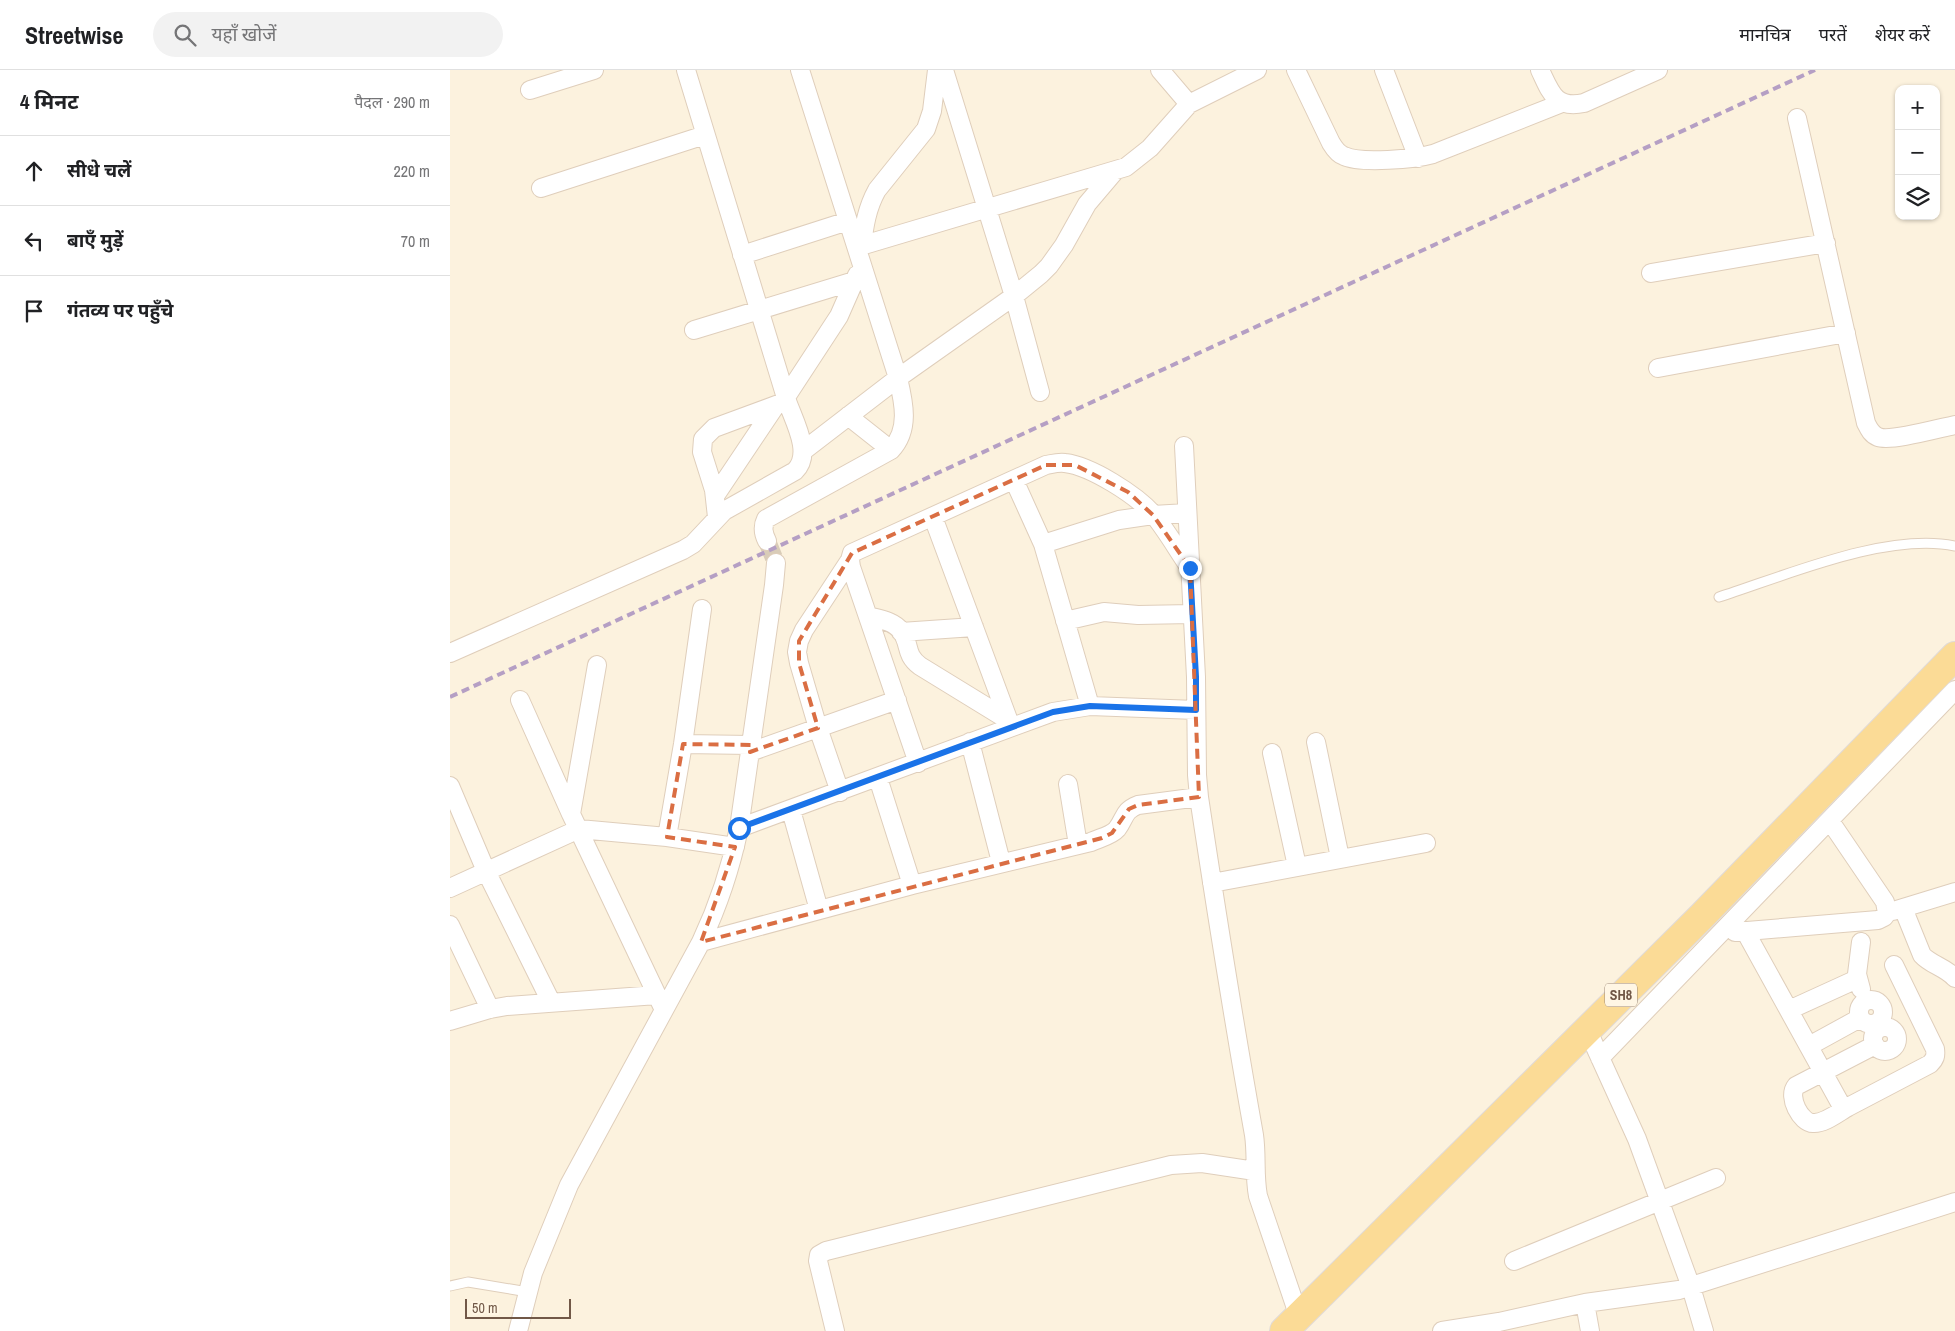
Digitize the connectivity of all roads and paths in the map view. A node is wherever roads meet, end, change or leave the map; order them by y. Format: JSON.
{"nodes":[{"id":1,"x":594,"y":70,"type":"edge"},
{"id":2,"x":686,"y":70,"type":"edge"},
{"id":3,"x":800,"y":70,"type":"edge"},
{"id":4,"x":937,"y":70,"type":"edge"},
{"id":5,"x":944,"y":70,"type":"edge"},
{"id":6,"x":1160,"y":70,"type":"edge"},
{"id":7,"x":1257,"y":70,"type":"edge"},
{"id":8,"x":1296,"y":70,"type":"edge"},
{"id":9,"x":1384,"y":70,"type":"edge"},
{"id":10,"x":1540,"y":70,"type":"edge"},
{"id":11,"x":1658,"y":70,"type":"edge"},
{"id":12,"x":530,"y":90,"type":"dead end"},
{"id":13,"x":1562,"y":103,"type":"junction"},
{"id":14,"x":1189,"y":104,"type":"junction"},
{"id":15,"x":1798,"y":118,"type":"dead end"},
{"id":16,"x":705,"y":135,"type":"junction"},
{"id":17,"x":1418,"y":158,"type":"junction"},
{"id":18,"x":1115,"y":171,"type":"junction"},
{"id":19,"x":541,"y":188,"type":"dead end"},
{"id":20,"x":987,"y":208,"type":"junction"},
{"id":21,"x":848,"y":222,"type":"junction"},
{"id":22,"x":1826,"y":243,"type":"junction"},
{"id":23,"x":860,"y":252,"type":"junction"},
{"id":24,"x":742,"y":255,"type":"junction"},
{"id":25,"x":1651,"y":273,"type":"dead end"},
{"id":26,"x":854,"y":281,"type":"junction"},
{"id":27,"x":1014,"y":296,"type":"junction"},
{"id":28,"x":759,"y":311,"type":"junction"},
{"id":29,"x":694,"y":330,"type":"dead end"},
{"id":30,"x":1846,"y":333,"type":"junction"},
{"id":31,"x":1658,"y":368,"type":"dead end"},
{"id":32,"x":898,"y":378,"type":"junction"},
{"id":33,"x":1040,"y":392,"type":"dead end"},
{"id":34,"x":783,"y":401,"type":"junction"},
{"id":35,"x":848,"y":416,"type":"junction"},
{"id":36,"x":1955,"y":426,"type":"edge"},
{"id":37,"x":1184,"y":446,"type":"dead end"},
{"id":38,"x":891,"y":450,"type":"junction"},
{"id":39,"x":803,"y":451,"type":"junction"},
{"id":40,"x":1014,"y":480,"type":"junction"},
{"id":41,"x":715,"y":496,"type":"junction"},
{"id":42,"x":1187,"y":514,"type":"junction"},
{"id":43,"x":1153,"y":515,"type":"junction"},
{"id":44,"x":717,"y":517,"type":"junction"},
{"id":45,"x":933,"y":518,"type":"junction"},
{"id":46,"x":767,"y":541,"type":"tunnel mouth"},
{"id":47,"x":1043,"y":544,"type":"junction"},
{"id":48,"x":1955,"y":546,"type":"edge"},
{"id":49,"x":850,"y":560,"type":"junction"},
{"id":50,"x":776,"y":563,"type":"tunnel mouth"},
{"id":51,"x":1190,"y":568,"type":"junction"},
{"id":52,"x":1719,"y":597,"type":"dead end"},
{"id":53,"x":702,"y":608,"type":"dead end"},
{"id":54,"x":1192,"y":614,"type":"junction"},
{"id":55,"x":868,"y":616,"type":"junction"},
{"id":56,"x":1065,"y":621,"type":"junction"},
{"id":57,"x":974,"y":627,"type":"junction"},
{"id":58,"x":901,"y":632,"type":"junction"},
{"id":59,"x":450,"y":653,"type":"edge"},
{"id":60,"x":1955,"y":656,"type":"edge"},
{"id":61,"x":597,"y":664,"type":"dead end"},
{"id":62,"x":1955,"y":690,"type":"edge"},
{"id":63,"x":520,"y":700,"type":"dead end"},
{"id":64,"x":897,"y":700,"type":"junction"},
{"id":65,"x":1090,"y":706,"type":"junction"},
{"id":66,"x":1196,"y":710,"type":"junction"},
{"id":67,"x":1009,"y":723,"type":"junction"},
{"id":68,"x":818,"y":728,"type":"junction"},
{"id":69,"x":970,"y":742,"type":"junction"},
{"id":70,"x":1316,"y":742,"type":"dead end"},
{"id":71,"x":683,"y":744,"type":"junction"},
{"id":72,"x":750,"y":748,"type":"junction"},
{"id":73,"x":1272,"y":753,"type":"dead end"},
{"id":74,"x":918,"y":763,"type":"junction"},
{"id":75,"x":878,"y":778,"type":"junction"},
{"id":76,"x":1068,"y":784,"type":"dead end"},
{"id":77,"x":450,"y":786,"type":"edge"},
{"id":78,"x":840,"y":792,"type":"junction"},
{"id":79,"x":1199,"y":797,"type":"junction"},
{"id":80,"x":791,"y":810,"type":"junction"},
{"id":81,"x":1830,"y":821,"type":"junction"},
{"id":82,"x":575,"y":822,"type":"junction"},
{"id":83,"x":739,"y":828,"type":"junction"},
{"id":84,"x":667,"y":837,"type":"junction"},
{"id":85,"x":1426,"y":843,"type":"dead end"},
{"id":86,"x":1078,"y":844,"type":"junction"},
{"id":87,"x":735,"y":847,"type":"junction"},
{"id":88,"x":1340,"y":858,"type":"junction"},
{"id":89,"x":1001,"y":862,"type":"junction"},
{"id":90,"x":1297,"y":866,"type":"junction"},
{"id":91,"x":486,"y":872,"type":"junction"},
{"id":92,"x":1212,"y":883,"type":"junction"},
{"id":93,"x":912,"y":885,"type":"junction"},
{"id":94,"x":450,"y":888,"type":"edge"},
{"id":95,"x":1955,"y":892,"type":"edge"},
{"id":96,"x":819,"y":910,"type":"junction"},
{"id":97,"x":1895,"y":910,"type":"junction"},
{"id":98,"x":450,"y":926,"type":"edge"},
{"id":99,"x":1745,"y":931,"type":"junction"},
{"id":100,"x":1722,"y":933,"type":"junction"},
{"id":101,"x":701,"y":942,"type":"junction"},
{"id":102,"x":1861,"y":942,"type":"dead end"},
{"id":103,"x":1894,"y":965,"type":"dead end"},
{"id":104,"x":1948,"y":968,"type":"edge"},
{"id":105,"x":1955,"y":978,"type":"edge"},
{"id":106,"x":1857,"y":979,"type":"junction"},
{"id":107,"x":551,"y":1002,"type":"junction"},
{"id":108,"x":661,"y":1002,"type":"junction"},
{"id":109,"x":490,"y":1009,"type":"junction"},
{"id":110,"x":1789,"y":1010,"type":"junction"},
{"id":111,"x":450,"y":1021,"type":"edge"},
{"id":112,"x":1921,"y":1021,"type":"junction"},
{"id":113,"x":1587,"y":1029,"type":"junction"},
{"id":114,"x":1809,"y":1046,"type":"junction"},
{"id":115,"x":1600,"y":1058,"type":"junction"},
{"id":116,"x":1823,"y":1071,"type":"junction"},
{"id":117,"x":1848,"y":1107,"type":"junction"},
{"id":118,"x":1256,"y":1171,"type":"junction"},
{"id":119,"x":1716,"y":1178,"type":"dead end"},
{"id":120,"x":1660,"y":1201,"type":"junction"},
{"id":121,"x":1955,"y":1202,"type":"edge"},
{"id":122,"x":1514,"y":1261,"type":"dead end"},
{"id":123,"x":450,"y":1286,"type":"edge"},
{"id":124,"x":1691,"y":1287,"type":"junction"},
{"id":125,"x":528,"y":1292,"type":"junction"},
{"id":126,"x":1585,"y":1303,"type":"junction"},
{"id":127,"x":1292,"y":1324,"type":"edge"},
{"id":128,"x":1500,"y":1327,"type":"edge"},
{"id":129,"x":518,"y":1331,"type":"edge"},
{"id":130,"x":835,"y":1331,"type":"edge"},
{"id":131,"x":1442,"y":1331,"type":"edge"},
{"id":132,"x":1590,"y":1331,"type":"edge"},
{"id":133,"x":1704,"y":1331,"type":"edge"}],
"edges":[{"from":1,"to":12,"type":"street"},
{"from":2,"to":16,"type":"street"},
{"from":3,"to":21,"type":"street"},
{"from":4,"to":23,"type":"street"},
{"from":5,"to":20,"type":"street"},
{"from":6,"to":14,"type":"street"},
{"from":7,"to":14,"type":"street"},
{"from":8,"to":17,"type":"street"},
{"from":9,"to":17,"type":"street"},
{"from":10,"to":13,"type":"street"},
{"from":11,"to":13,"type":"street"},
{"from":13,"to":17,"type":"street"},
{"from":14,"to":18,"type":"street"},
{"from":15,"to":22,"type":"street"},
{"from":16,"to":19,"type":"street"},
{"from":16,"to":24,"type":"street"},
{"from":18,"to":20,"type":"street"},
{"from":18,"to":27,"type":"street"},
{"from":20,"to":23,"type":"street"},
{"from":20,"to":27,"type":"street"},
{"from":21,"to":23,"type":"street"},
{"from":21,"to":24,"type":"street"},
{"from":22,"to":25,"type":"street"},
{"from":22,"to":30,"type":"street"},
{"from":23,"to":26,"type":"street"},
{"from":23,"to":32,"type":"street"},
{"from":24,"to":28,"type":"street"},
{"from":26,"to":28,"type":"street"},
{"from":26,"to":34,"type":"street"},
{"from":27,"to":32,"type":"street"},
{"from":27,"to":33,"type":"street"},
{"from":28,"to":29,"type":"street"},
{"from":28,"to":34,"type":"street"},
{"from":30,"to":31,"type":"street"},
{"from":30,"to":36,"type":"street"},
{"from":32,"to":35,"type":"street"},
{"from":32,"to":38,"type":"street"},
{"from":34,"to":39,"type":"street"},
{"from":34,"to":41,"type":"street"},
{"from":34,"to":41,"type":"street"},
{"from":35,"to":38,"type":"street"},
{"from":35,"to":39,"type":"street"},
{"from":37,"to":42,"type":"street"},
{"from":38,"to":46,"type":"street"},
{"from":39,"to":44,"type":"street"},
{"from":40,"to":43,"type":"street"},
{"from":40,"to":45,"type":"street"},
{"from":40,"to":47,"type":"street"},
{"from":41,"to":44,"type":"street"},
{"from":42,"to":43,"type":"street"},
{"from":42,"to":51,"type":"street"},
{"from":43,"to":47,"type":"street"},
{"from":43,"to":51,"type":"street"},
{"from":44,"to":59,"type":"street"},
{"from":45,"to":49,"type":"street"},
{"from":45,"to":57,"type":"street"},
{"from":47,"to":56,"type":"street"},
{"from":48,"to":52,"type":"lane"},
{"from":49,"to":55,"type":"street"},
{"from":49,"to":68,"type":"street"},
{"from":50,"to":72,"type":"street"},
{"from":51,"to":54,"type":"street"},
{"from":53,"to":71,"type":"street"},
{"from":54,"to":56,"type":"street"},
{"from":54,"to":66,"type":"street"},
{"from":55,"to":58,"type":"street"},
{"from":55,"to":64,"type":"street"},
{"from":56,"to":65,"type":"street"},
{"from":57,"to":58,"type":"street"},
{"from":57,"to":67,"type":"street"},
{"from":58,"to":67,"type":"street"},
{"from":60,"to":113,"type":"main road","number":"SH8"},
{"from":61,"to":82,"type":"street"},
{"from":62,"to":81,"type":"street"},
{"from":63,"to":82,"type":"street"},
{"from":64,"to":68,"type":"street"},
{"from":64,"to":74,"type":"street"},
{"from":65,"to":66,"type":"street"},
{"from":65,"to":67,"type":"street"},
{"from":66,"to":79,"type":"street"},
{"from":67,"to":69,"type":"street"},
{"from":68,"to":72,"type":"street"},
{"from":68,"to":78,"type":"street"},
{"from":69,"to":74,"type":"street"},
{"from":69,"to":89,"type":"street"},
{"from":70,"to":88,"type":"street"},
{"from":71,"to":72,"type":"street"},
{"from":71,"to":84,"type":"street"},
{"from":72,"to":83,"type":"street"},
{"from":73,"to":90,"type":"street"},
{"from":74,"to":75,"type":"street"},
{"from":75,"to":78,"type":"street"},
{"from":75,"to":93,"type":"street"},
{"from":76,"to":86,"type":"street"},
{"from":77,"to":91,"type":"street"},
{"from":78,"to":80,"type":"street"},
{"from":79,"to":86,"type":"street"},
{"from":79,"to":92,"type":"street"},
{"from":80,"to":83,"type":"street"},
{"from":80,"to":96,"type":"street"},
{"from":81,"to":97,"type":"street"},
{"from":81,"to":100,"type":"street"},
{"from":82,"to":84,"type":"street"},
{"from":82,"to":91,"type":"street"},
{"from":82,"to":108,"type":"street"},
{"from":83,"to":87,"type":"street"},
{"from":84,"to":87,"type":"street"},
{"from":85,"to":88,"type":"street"},
{"from":86,"to":89,"type":"street"},
{"from":87,"to":101,"type":"street"},
{"from":88,"to":90,"type":"street"},
{"from":89,"to":93,"type":"street"},
{"from":90,"to":92,"type":"street"},
{"from":91,"to":94,"type":"street"},
{"from":91,"to":107,"type":"street"},
{"from":92,"to":118,"type":"street"},
{"from":93,"to":96,"type":"street"},
{"from":95,"to":97,"type":"street"},
{"from":96,"to":101,"type":"street"},
{"from":97,"to":99,"type":"street"},
{"from":97,"to":104,"type":"street"},
{"from":98,"to":109,"type":"street"},
{"from":99,"to":100,"type":"street"},
{"from":99,"to":110,"type":"street"},
{"from":100,"to":115,"type":"street"},
{"from":101,"to":108,"type":"street"},
{"from":102,"to":106,"type":"street"},
{"from":103,"to":112,"type":"street"},
{"from":104,"to":105,"type":"street"},
{"from":106,"to":110,"type":"street"},
{"from":106,"to":114,"type":"street"},
{"from":107,"to":108,"type":"street"},
{"from":107,"to":109,"type":"street"},
{"from":108,"to":125,"type":"street"},
{"from":109,"to":111,"type":"street"},
{"from":110,"to":114,"type":"street"},
{"from":112,"to":116,"type":"street"},
{"from":112,"to":117,"type":"street"},
{"from":113,"to":115,"type":"street"},
{"from":113,"to":127,"type":"main road","number":"SH8"},
{"from":114,"to":116,"type":"street"},
{"from":115,"to":120,"type":"street"},
{"from":116,"to":117,"type":"street"},
{"from":116,"to":117,"type":"street"},
{"from":118,"to":127,"type":"street"},
{"from":118,"to":130,"type":"street"},
{"from":119,"to":120,"type":"street"},
{"from":120,"to":122,"type":"street"},
{"from":120,"to":124,"type":"street"},
{"from":121,"to":124,"type":"street"},
{"from":123,"to":125,"type":"lane"},
{"from":124,"to":126,"type":"street"},
{"from":124,"to":133,"type":"street"},
{"from":125,"to":129,"type":"street"},
{"from":126,"to":128,"type":"street"},
{"from":126,"to":132,"type":"street"},
{"from":128,"to":131,"type":"street"}]}
